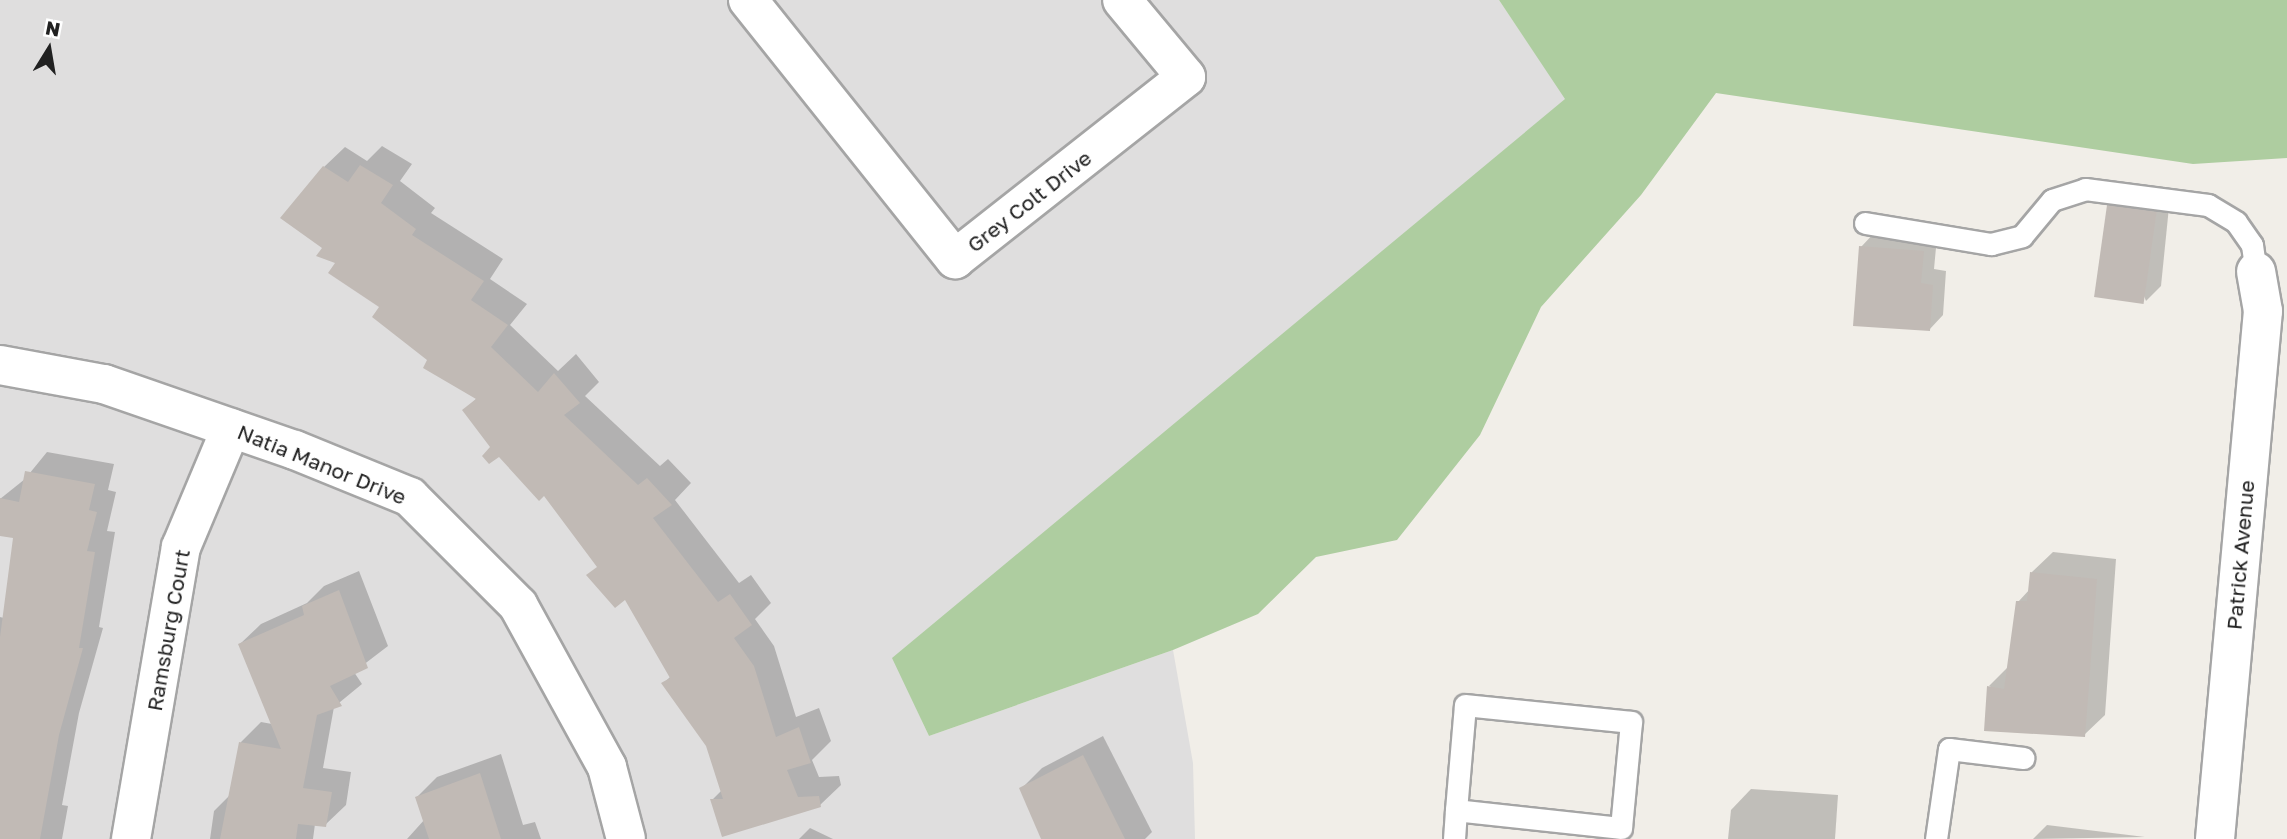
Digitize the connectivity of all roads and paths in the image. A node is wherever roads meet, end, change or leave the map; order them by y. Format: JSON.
{"nodes":[{"id":1,"x":748,"y":0,"type":"edge"},
{"id":2,"x":1122,"y":0,"type":"edge"},
{"id":3,"x":1865,"y":223,"type":"dead end"},
{"id":4,"x":2256,"y":272,"type":"joint"},
{"id":5,"x":0,"y":365,"type":"edge"},
{"id":6,"x":232,"y":428,"type":"junction"},
{"id":7,"x":2024,"y":758,"type":"dead end"},
{"id":8,"x":1456,"y":810,"type":"junction"},
{"id":9,"x":131,"y":839,"type":"edge"},
{"id":10,"x":626,"y":839,"type":"edge"},
{"id":11,"x":1454,"y":839,"type":"edge"},
{"id":12,"x":1936,"y":839,"type":"edge"},
{"id":13,"x":2215,"y":839,"type":"edge"}],
"edges":[{"from":1,"to":2,"type":"street","name":"Grey Colt Drive"},
{"from":3,"to":4,"type":"lane"},
{"from":4,"to":13,"type":"street","name":"Patrick Avenue"},
{"from":5,"to":6,"type":"street","name":"Natia Manor Drive"},
{"from":6,"to":9,"type":"street","name":"Ramsburg Court"},
{"from":6,"to":10,"type":"street","name":"Natia Manor Drive"},
{"from":7,"to":12,"type":"lane"},
{"from":8,"to":8,"type":"lane"},
{"from":8,"to":11,"type":"lane"}]}
